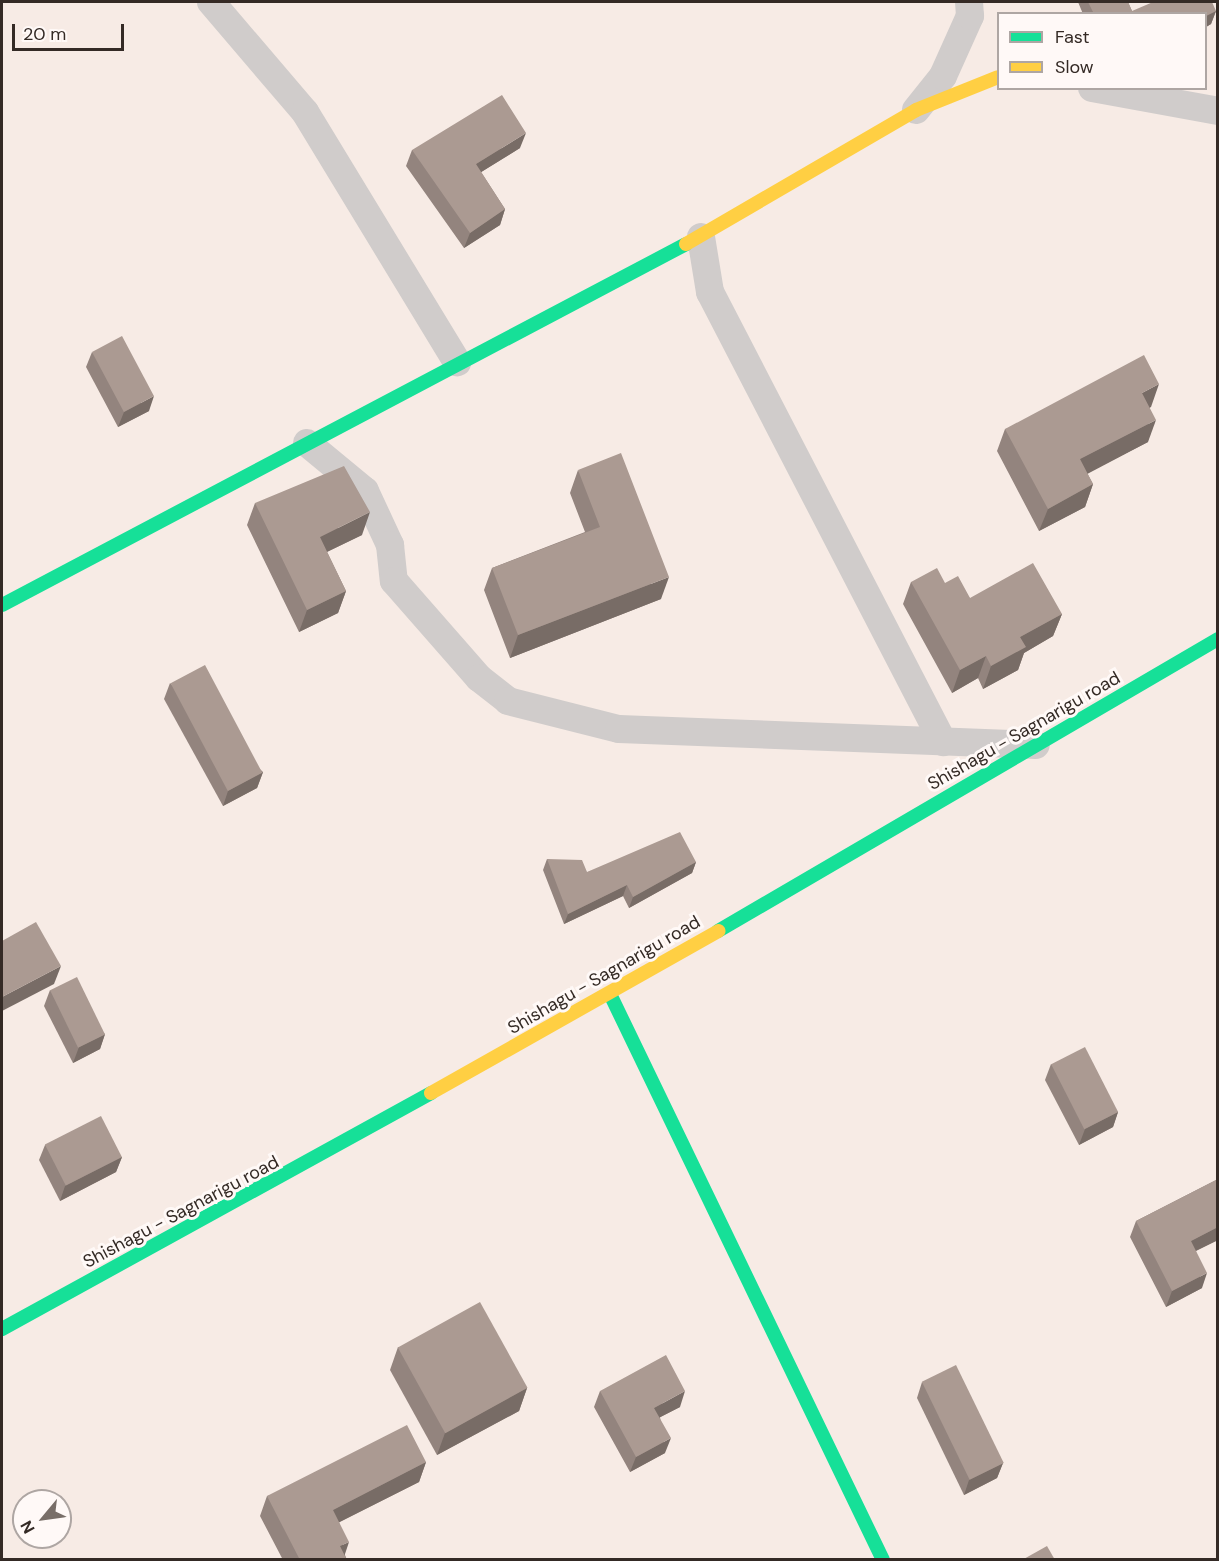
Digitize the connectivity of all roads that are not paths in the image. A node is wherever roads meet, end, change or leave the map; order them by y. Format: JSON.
{"nodes":[{"id":1,"x":211,"y":2,"type":"edge"},
{"id":2,"x":969,"y":2,"type":"edge"},
{"id":3,"x":997,"y":78,"type":"edge"},
{"id":4,"x":1103,"y":90,"type":"edge"},
{"id":5,"x":916,"y":110,"type":"junction"},
{"id":6,"x":1218,"y":111,"type":"edge"},
{"id":7,"x":700,"y":237,"type":"junction"},
{"id":8,"x":458,"y":362,"type":"junction"},
{"id":9,"x":307,"y":442,"type":"junction"},
{"id":10,"x":2,"y":605,"type":"edge"},
{"id":11,"x":1217,"y":641,"type":"edge"},
{"id":12,"x":944,"y":742,"type":"junction"},
{"id":13,"x":1036,"y":745,"type":"junction"},
{"id":14,"x":609,"y":994,"type":"junction"},
{"id":15,"x":2,"y":1329,"type":"edge"},
{"id":16,"x":883,"y":1560,"type":"edge"}],
"edges":[{"from":1,"to":8,"type":"street"},
{"from":2,"to":5,"type":"street"},
{"from":3,"to":5,"type":"street"},
{"from":4,"to":6,"type":"street"},
{"from":5,"to":7,"type":"street"},
{"from":7,"to":8,"type":"street"},
{"from":7,"to":12,"type":"street"},
{"from":8,"to":9,"type":"street"},
{"from":9,"to":10,"type":"street"},
{"from":9,"to":12,"type":"street"},
{"from":11,"to":13,"type":"street","name":"Shishagu - Sagnarigu road"},
{"from":12,"to":13,"type":"street"},
{"from":13,"to":14,"type":"street","name":"Shishagu - Sagnarigu road"},
{"from":14,"to":15,"type":"street","name":"Shishagu - Sagnarigu road"},
{"from":14,"to":16,"type":"street"}]}
